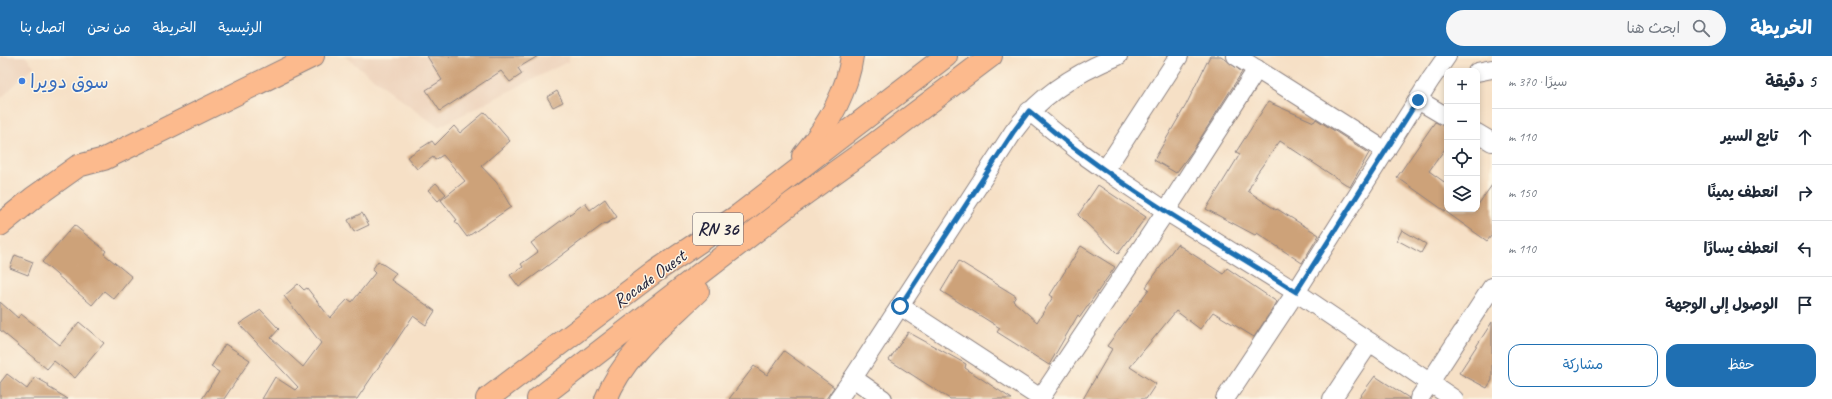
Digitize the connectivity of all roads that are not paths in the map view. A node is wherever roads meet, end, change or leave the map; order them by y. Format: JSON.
{"nodes":[{"id":1,"x":313,"y":56,"type":"edge"},
{"id":2,"x":852,"y":56,"type":"edge"},
{"id":3,"x":946,"y":56,"type":"edge"},
{"id":4,"x":991,"y":56,"type":"edge"},
{"id":5,"x":1118,"y":56,"type":"edge"},
{"id":6,"x":1180,"y":56,"type":"edge"},
{"id":7,"x":1236,"y":56,"type":"edge"},
{"id":8,"x":1447,"y":56,"type":"edge"},
{"id":9,"x":1257,"y":69,"type":"junction"},
{"id":10,"x":1492,"y":69,"type":"edge"},
{"id":11,"x":1480,"y":71,"type":"edge"},
{"id":12,"x":1439,"y":77,"type":"edge"},
{"id":13,"x":1418,"y":100,"type":"junction"},
{"id":14,"x":1029,"y":111,"type":"junction"},
{"id":15,"x":1444,"y":115,"type":"edge"},
{"id":16,"x":1480,"y":135,"type":"edge"},
{"id":17,"x":1492,"y":142,"type":"edge"},
{"id":18,"x":1386,"y":151,"type":"junction"},
{"id":19,"x":1105,"y":170,"type":"junction"},
{"id":20,"x":780,"y":183,"type":"junction"},
{"id":21,"x":1166,"y":210,"type":"junction"},
{"id":22,"x":779,"y":213,"type":"junction"},
{"id":23,"x":0,"y":225,"type":"edge"},
{"id":24,"x":1492,"y":287,"type":"edge"},
{"id":25,"x":1296,"y":292,"type":"junction"},
{"id":26,"x":900,"y":306,"type":"junction"},
{"id":27,"x":1370,"y":342,"type":"junction"},
{"id":28,"x":853,"y":378,"type":"junction"},
{"id":29,"x":1430,"y":383,"type":"junction"},
{"id":30,"x":487,"y":399,"type":"edge"},
{"id":31,"x":538,"y":399,"type":"edge"},
{"id":32,"x":606,"y":399,"type":"edge"},
{"id":33,"x":838,"y":399,"type":"edge"},
{"id":34,"x":883,"y":399,"type":"edge"},
{"id":35,"x":1041,"y":399,"type":"edge"},
{"id":36,"x":1225,"y":399,"type":"edge"},
{"id":37,"x":1332,"y":399,"type":"edge"},
{"id":38,"x":1419,"y":399,"type":"edge"},
{"id":39,"x":1454,"y":399,"type":"edge"}],
"edges":[{"from":1,"to":23,"type":"main road"},
{"from":2,"to":20,"type":"main road"},
{"from":3,"to":20,"type":"main road","name":"Rocade Ouest","number":"RN 36"},
{"from":4,"to":22,"type":"main road","name":"Rocade Ouest"},
{"from":5,"to":14,"type":"street"},
{"from":6,"to":19,"type":"street"},
{"from":7,"to":9,"type":"street"},
{"from":8,"to":12,"type":"street"},
{"from":9,"to":18,"type":"street"},
{"from":9,"to":21,"type":"street"},
{"from":10,"to":11,"type":"street"},
{"from":12,"to":13,"type":"street"},
{"from":13,"to":15,"type":"street"},
{"from":13,"to":18,"type":"street"},
{"from":14,"to":19,"type":"street"},
{"from":14,"to":26,"type":"street"},
{"from":16,"to":17,"type":"street"},
{"from":18,"to":25,"type":"street"},
{"from":19,"to":21,"type":"street"},
{"from":20,"to":30,"type":"main road","name":"Rocade Ouest","number":"RN 36"},
{"from":21,"to":25,"type":"street"},
{"from":21,"to":35,"type":"street"},
{"from":22,"to":31,"type":"main road","name":"Rocade Ouest"},
{"from":22,"to":32,"type":"main road"},
{"from":24,"to":29,"type":"street"},
{"from":25,"to":27,"type":"street"},
{"from":25,"to":36,"type":"street"},
{"from":26,"to":28,"type":"street"},
{"from":26,"to":35,"type":"street"},
{"from":27,"to":29,"type":"street"},
{"from":27,"to":37,"type":"street"},
{"from":28,"to":33,"type":"street"},
{"from":28,"to":34,"type":"street"},
{"from":29,"to":38,"type":"street"},
{"from":29,"to":39,"type":"street"}]}
